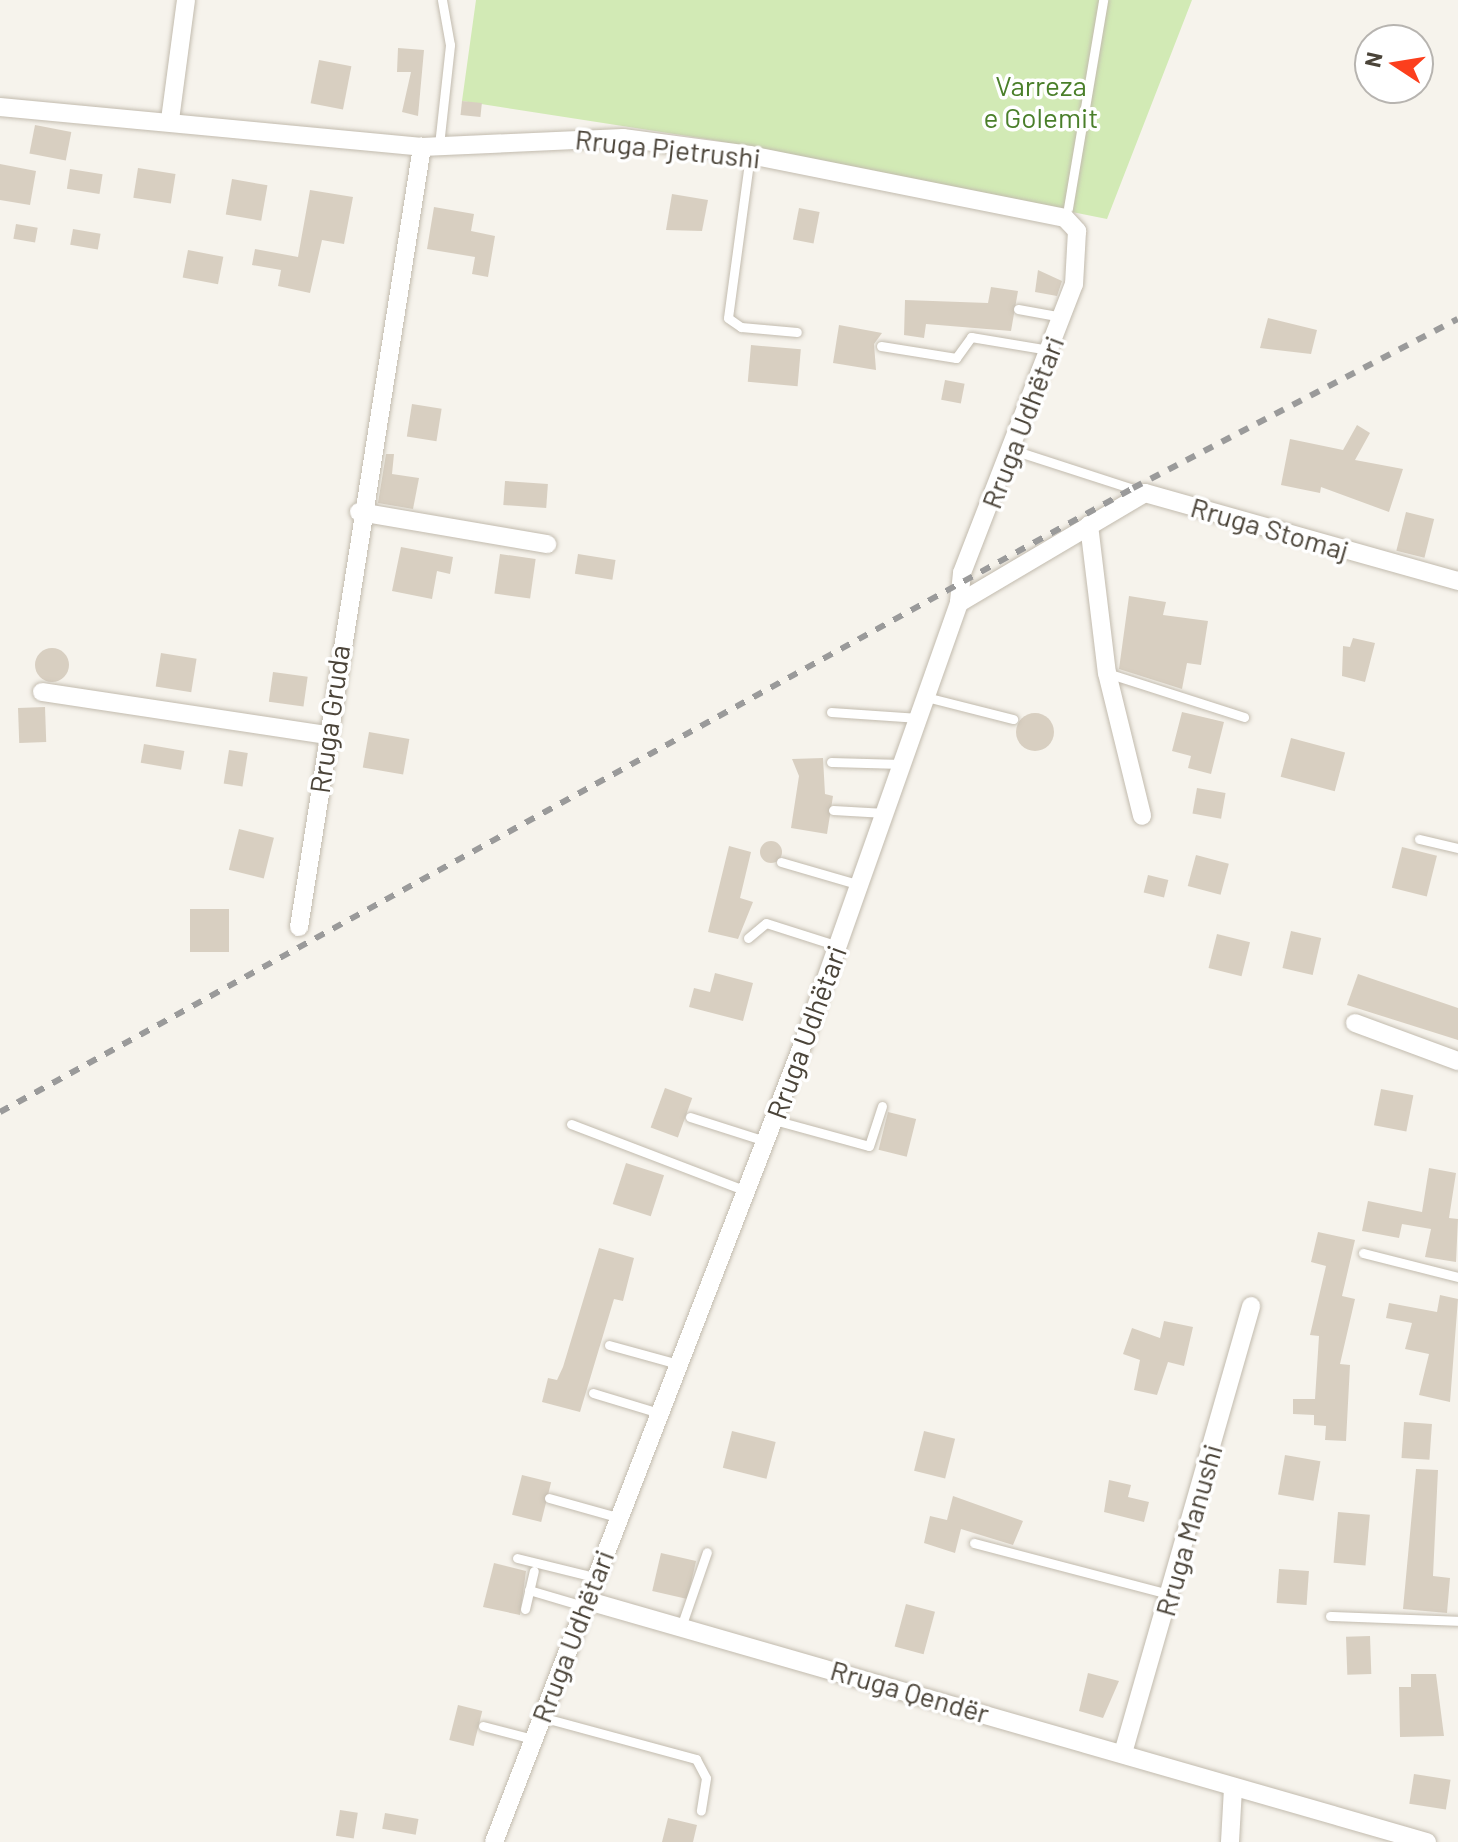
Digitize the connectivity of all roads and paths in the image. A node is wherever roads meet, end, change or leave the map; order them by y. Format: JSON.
{"nodes":[{"id":1,"x":186,"y":0,"type":"edge"},
{"id":2,"x":442,"y":0,"type":"edge"},
{"id":3,"x":1103,"y":0,"type":"edge"},
{"id":4,"x":0,"y":107,"type":"edge"},
{"id":5,"x":170,"y":120,"type":"junction"},
{"id":6,"x":430,"y":146,"type":"junction"},
{"id":7,"x":750,"y":155,"type":"junction"},
{"id":8,"x":1066,"y":213,"type":"junction"},
{"id":9,"x":1018,"y":309,"type":"dead end"},
{"id":10,"x":1063,"y":317,"type":"junction"},
{"id":11,"x":797,"y":332,"type":"dead end"},
{"id":12,"x":881,"y":346,"type":"dead end"},
{"id":13,"x":1051,"y":350,"type":"junction"},
{"id":14,"x":1013,"y":450,"type":"junction"},
{"id":15,"x":1145,"y":493,"type":"junction"},
{"id":16,"x":359,"y":512,"type":"junction"},
{"id":17,"x":1089,"y":525,"type":"junction"},
{"id":18,"x":547,"y":544,"type":"dead end"},
{"id":19,"x":1458,"y":581,"type":"edge"},
{"id":20,"x":959,"y":603,"type":"junction"},
{"id":21,"x":1107,"y":673,"type":"junction"},
{"id":22,"x":42,"y":692,"type":"dead end"},
{"id":23,"x":926,"y":697,"type":"junction"},
{"id":24,"x":831,"y":712,"type":"dead end"},
{"id":25,"x":1244,"y":717,"type":"dead end"},
{"id":26,"x":919,"y":718,"type":"junction"},
{"id":27,"x":1013,"y":719,"type":"dead end"},
{"id":28,"x":327,"y":735,"type":"junction"},
{"id":29,"x":831,"y":762,"type":"dead end"},
{"id":30,"x":902,"y":764,"type":"junction"},
{"id":31,"x":833,"y":810,"type":"dead end"},
{"id":32,"x":885,"y":813,"type":"junction"},
{"id":33,"x":1142,"y":816,"type":"dead end"},
{"id":34,"x":1419,"y":839,"type":"dead end"},
{"id":35,"x":1458,"y":848,"type":"edge"},
{"id":36,"x":781,"y":862,"type":"dead end"},
{"id":37,"x":860,"y":885,"type":"junction"},
{"id":38,"x":299,"y":927,"type":"dead end"},
{"id":39,"x":748,"y":938,"type":"dead end"},
{"id":40,"x":838,"y":946,"type":"junction"},
{"id":41,"x":1355,"y":1023,"type":"dead end"},
{"id":42,"x":1458,"y":1061,"type":"edge"},
{"id":43,"x":882,"y":1106,"type":"dead end"},
{"id":44,"x":690,"y":1117,"type":"dead end"},
{"id":45,"x":774,"y":1120,"type":"junction"},
{"id":46,"x":571,"y":1124,"type":"dead end"},
{"id":47,"x":765,"y":1141,"type":"junction"},
{"id":48,"x":746,"y":1191,"type":"junction"},
{"id":49,"x":1363,"y":1253,"type":"dead end"},
{"id":50,"x":1458,"y":1277,"type":"edge"},
{"id":51,"x":1251,"y":1306,"type":"dead end"},
{"id":52,"x":609,"y":1345,"type":"dead end"},
{"id":53,"x":678,"y":1364,"type":"junction"},
{"id":54,"x":593,"y":1393,"type":"dead end"},
{"id":55,"x":659,"y":1413,"type":"junction"},
{"id":56,"x":549,"y":1498,"type":"dead end"},
{"id":57,"x":617,"y":1517,"type":"junction"},
{"id":58,"x":974,"y":1543,"type":"dead end"},
{"id":59,"x":707,"y":1552,"type":"dead end"},
{"id":60,"x":517,"y":1558,"type":"dead end"},
{"id":61,"x":534,"y":1571,"type":"dead end"},
{"id":62,"x":594,"y":1577,"type":"junction"},
{"id":63,"x":529,"y":1590,"type":"junction"},
{"id":64,"x":1169,"y":1594,"type":"junction"},
{"id":65,"x":584,"y":1603,"type":"junction"},
{"id":66,"x":525,"y":1609,"type":"dead end"},
{"id":67,"x":1330,"y":1616,"type":"dead end"},
{"id":68,"x":1458,"y":1621,"type":"edge"},
{"id":69,"x":681,"y":1627,"type":"junction"},
{"id":70,"x":541,"y":1717,"type":"junction"},
{"id":71,"x":483,"y":1726,"type":"dead end"},
{"id":72,"x":533,"y":1739,"type":"junction"},
{"id":73,"x":1123,"y":1753,"type":"junction"},
{"id":74,"x":1233,"y":1789,"type":"junction"},
{"id":75,"x":701,"y":1811,"type":"dead end"},
{"id":76,"x":494,"y":1842,"type":"edge"},
{"id":77,"x":1230,"y":1842,"type":"edge"},
{"id":78,"x":1427,"y":1842,"type":"edge"}],
"edges":[{"from":1,"to":5,"type":"street"},
{"from":2,"to":6,"type":"lane"},
{"from":3,"to":8,"type":"lane"},
{"from":4,"to":5,"type":"street","name":"Rruga Pjetrushi"},
{"from":5,"to":6,"type":"street","name":"Rruga Pjetrushi"},
{"from":6,"to":7,"type":"street","name":"Rruga Pjetrushi"},
{"from":6,"to":16,"type":"street","name":"Rruga Gruda"},
{"from":7,"to":8,"type":"street","name":"Rruga Pjetrushi"},
{"from":7,"to":11,"type":"lane"},
{"from":8,"to":10,"type":"street","name":"Rruga Udhëtari"},
{"from":9,"to":10,"type":"lane"},
{"from":10,"to":13,"type":"street","name":"Rruga Udhëtari"},
{"from":12,"to":13,"type":"lane"},
{"from":13,"to":14,"type":"street","name":"Rruga Udhëtari"},
{"from":14,"to":15,"type":"lane"},
{"from":14,"to":20,"type":"street","name":"Rruga Udhëtari"},
{"from":15,"to":17,"type":"street"},
{"from":15,"to":19,"type":"street","name":"Rruga Stomaj"},
{"from":16,"to":18,"type":"street"},
{"from":16,"to":28,"type":"street","name":"Rruga Gruda"},
{"from":17,"to":20,"type":"street"},
{"from":17,"to":21,"type":"street"},
{"from":20,"to":23,"type":"street","name":"Rruga Udhëtari"},
{"from":21,"to":25,"type":"lane"},
{"from":21,"to":33,"type":"street"},
{"from":22,"to":28,"type":"street"},
{"from":23,"to":26,"type":"street","name":"Rruga Udhëtari"},
{"from":23,"to":27,"type":"lane"},
{"from":24,"to":26,"type":"lane"},
{"from":26,"to":30,"type":"street","name":"Rruga Udhëtari"},
{"from":28,"to":38,"type":"street","name":"Rruga Gruda"},
{"from":29,"to":30,"type":"lane"},
{"from":30,"to":32,"type":"street","name":"Rruga Udhëtari"},
{"from":31,"to":32,"type":"lane"},
{"from":32,"to":37,"type":"street","name":"Rruga Udhëtari"},
{"from":34,"to":35,"type":"lane"},
{"from":36,"to":37,"type":"lane"},
{"from":37,"to":40,"type":"street","name":"Rruga Udhëtari"},
{"from":39,"to":40,"type":"lane"},
{"from":40,"to":45,"type":"street","name":"Rruga Udhëtari"},
{"from":41,"to":42,"type":"street"},
{"from":43,"to":45,"type":"lane"},
{"from":44,"to":47,"type":"lane"},
{"from":45,"to":47,"type":"street","name":"Rruga Udhëtari"},
{"from":46,"to":48,"type":"lane"},
{"from":47,"to":48,"type":"street","name":"Rruga Udhëtari"},
{"from":48,"to":53,"type":"street","name":"Rruga Udhëtari"},
{"from":49,"to":50,"type":"lane"},
{"from":51,"to":64,"type":"street","name":"Rruga Manushi"},
{"from":52,"to":53,"type":"lane"},
{"from":53,"to":55,"type":"street","name":"Rruga Udhëtari"},
{"from":54,"to":55,"type":"lane"},
{"from":55,"to":57,"type":"street","name":"Rruga Udhëtari"},
{"from":56,"to":57,"type":"lane"},
{"from":57,"to":62,"type":"street","name":"Rruga Udhëtari"},
{"from":58,"to":64,"type":"lane"},
{"from":59,"to":69,"type":"lane"},
{"from":60,"to":62,"type":"lane"},
{"from":61,"to":63,"type":"lane"},
{"from":62,"to":65,"type":"street","name":"Rruga Udhëtari"},
{"from":63,"to":65,"type":"lane"},
{"from":63,"to":66,"type":"lane"},
{"from":64,"to":73,"type":"street","name":"Rruga Manushi"},
{"from":65,"to":69,"type":"street","name":"Rruga Qendër"},
{"from":65,"to":70,"type":"street","name":"Rruga Udhëtari"},
{"from":67,"to":68,"type":"lane"},
{"from":69,"to":73,"type":"street","name":"Rruga Qendër"},
{"from":70,"to":72,"type":"street","name":"Rruga Udhëtari"},
{"from":70,"to":75,"type":"lane"},
{"from":71,"to":72,"type":"lane"},
{"from":72,"to":76,"type":"street","name":"Rruga Udhëtari"},
{"from":73,"to":74,"type":"street","name":"Rruga Qendër"},
{"from":74,"to":77,"type":"street"},
{"from":74,"to":78,"type":"street","name":"Rruga Qendër"}]}
